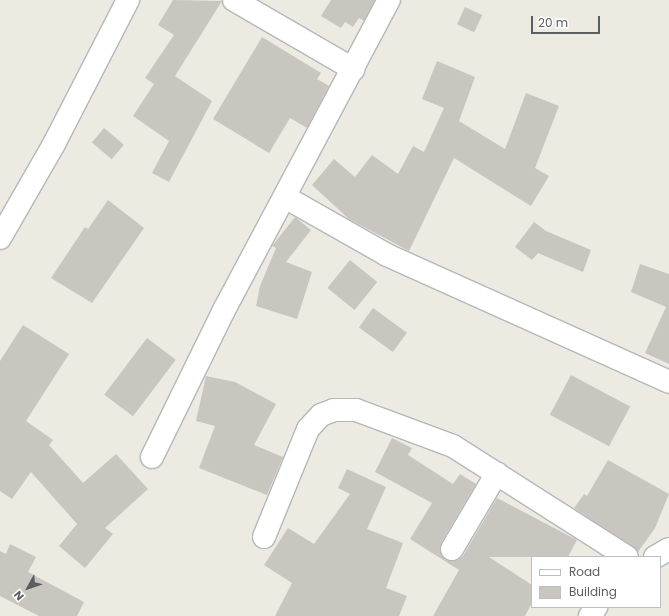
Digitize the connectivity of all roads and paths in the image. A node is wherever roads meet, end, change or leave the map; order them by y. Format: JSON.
{"nodes":[{"id":1,"x":128,"y":0,"type":"edge"},
{"id":2,"x":234,"y":0,"type":"edge"},
{"id":3,"x":389,"y":0,"type":"edge"},
{"id":4,"x":353,"y":69,"type":"junction"},
{"id":5,"x":285,"y":197,"type":"junction"},
{"id":6,"x":0,"y":238,"type":"edge"},
{"id":7,"x":669,"y":382,"type":"edge"},
{"id":8,"x":152,"y":457,"type":"dead end"},
{"id":9,"x":497,"y":473,"type":"junction"},
{"id":10,"x":264,"y":537,"type":"dead end"},
{"id":11,"x":669,"y":548,"type":"edge"},
{"id":12,"x":452,"y":549,"type":"dead end"},
{"id":13,"x":625,"y":556,"type":"edge"},
{"id":14,"x":657,"y":556,"type":"edge"}],
"edges":[{"from":1,"to":6,"type":"street"},
{"from":2,"to":4,"type":"street"},
{"from":3,"to":4,"type":"street"},
{"from":4,"to":5,"type":"street"},
{"from":5,"to":7,"type":"street"},
{"from":5,"to":8,"type":"street"},
{"from":9,"to":10,"type":"street"},
{"from":9,"to":12,"type":"street"},
{"from":9,"to":13,"type":"street"},
{"from":11,"to":14,"type":"street"}]}
